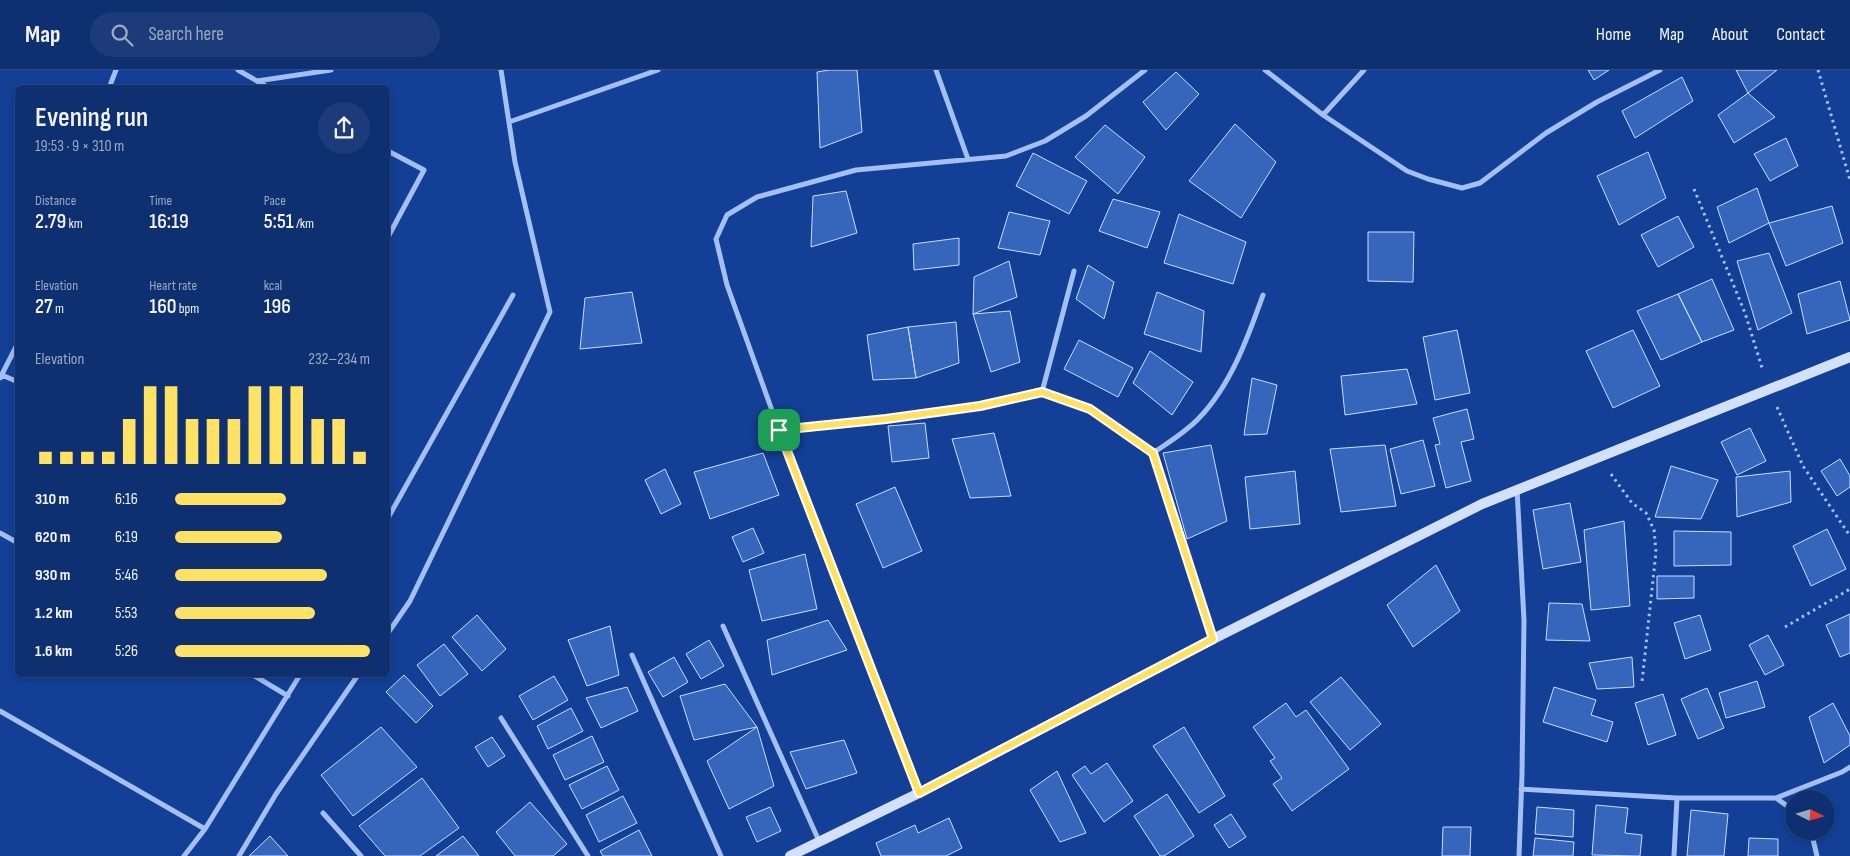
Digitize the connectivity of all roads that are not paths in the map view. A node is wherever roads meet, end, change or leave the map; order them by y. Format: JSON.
{"nodes":[{"id":1,"x":116,"y":70,"type":"edge"},
{"id":2,"x":238,"y":70,"type":"edge"},
{"id":3,"x":331,"y":70,"type":"edge"},
{"id":4,"x":501,"y":70,"type":"edge"},
{"id":5,"x":658,"y":70,"type":"edge"},
{"id":6,"x":936,"y":70,"type":"edge"},
{"id":7,"x":1145,"y":70,"type":"edge"},
{"id":8,"x":1265,"y":70,"type":"edge"},
{"id":9,"x":1364,"y":70,"type":"edge"},
{"id":10,"x":1660,"y":70,"type":"edge"},
{"id":11,"x":257,"y":81,"type":"junction"},
{"id":12,"x":110,"y":85,"type":"edge"},
{"id":13,"x":264,"y":85,"type":"edge"},
{"id":14,"x":1323,"y":115,"type":"junction"},
{"id":15,"x":509,"y":122,"type":"junction"},
{"id":16,"x":390,"y":152,"type":"edge"},
{"id":17,"x":968,"y":159,"type":"junction"},
{"id":18,"x":390,"y":233,"type":"edge"},
{"id":19,"x":1074,"y":271,"type":"dead end"},
{"id":20,"x":513,"y":295,"type":"dead end"},
{"id":21,"x":1263,"y":295,"type":"dead end"},
{"id":22,"x":15,"y":349,"type":"edge"},
{"id":23,"x":1850,"y":357,"type":"edge"},
{"id":24,"x":1,"y":376,"type":"edge"},
{"id":25,"x":15,"y":381,"type":"edge"},
{"id":26,"x":1042,"y":392,"type":"junction"},
{"id":27,"x":779,"y":430,"type":"junction"},
{"id":28,"x":1153,"y":453,"type":"junction"},
{"id":29,"x":1517,"y":489,"type":"junction"},
{"id":30,"x":390,"y":514,"type":"edge"},
{"id":31,"x":0,"y":533,"type":"edge"},
{"id":32,"x":15,"y":541,"type":"edge"},
{"id":33,"x":724,"y":626,"type":"dead end"},
{"id":34,"x":390,"y":630,"type":"edge"},
{"id":35,"x":1213,"y":639,"type":"junction"},
{"id":36,"x":632,"y":655,"type":"dead end"},
{"id":37,"x":256,"y":677,"type":"edge"},
{"id":38,"x":299,"y":677,"type":"edge"},
{"id":39,"x":357,"y":677,"type":"edge"},
{"id":40,"x":288,"y":696,"type":"junction"},
{"id":41,"x":0,"y":711,"type":"edge"},
{"id":42,"x":501,"y":718,"type":"dead end"},
{"id":43,"x":1850,"y":767,"type":"edge"},
{"id":44,"x":1522,"y":789,"type":"junction"},
{"id":45,"x":919,"y":793,"type":"junction"},
{"id":46,"x":1677,"y":798,"type":"junction"},
{"id":47,"x":1776,"y":798,"type":"junction"},
{"id":48,"x":1785,"y":804,"type":"edge"},
{"id":49,"x":323,"y":813,"type":"dead end"},
{"id":50,"x":205,"y":829,"type":"junction"},
{"id":51,"x":1814,"y":840,"type":"edge"},
{"id":52,"x":820,"y":842,"type":"junction"},
{"id":53,"x":184,"y":856,"type":"edge"},
{"id":54,"x":239,"y":856,"type":"edge"},
{"id":55,"x":361,"y":856,"type":"edge"},
{"id":56,"x":588,"y":856,"type":"edge"},
{"id":57,"x":721,"y":856,"type":"edge"},
{"id":58,"x":790,"y":856,"type":"edge"},
{"id":59,"x":1519,"y":856,"type":"edge"},
{"id":60,"x":1674,"y":856,"type":"edge"},
{"id":61,"x":1817,"y":856,"type":"edge"}],
"edges":[{"from":1,"to":12,"type":"street"},
{"from":2,"to":11,"type":"street"},
{"from":3,"to":11,"type":"street"},
{"from":4,"to":15,"type":"street"},
{"from":5,"to":15,"type":"street"},
{"from":6,"to":17,"type":"street"},
{"from":7,"to":17,"type":"street"},
{"from":8,"to":14,"type":"street"},
{"from":9,"to":14,"type":"street"},
{"from":10,"to":14,"type":"street"},
{"from":11,"to":13,"type":"street"},
{"from":15,"to":34,"type":"street"},
{"from":16,"to":18,"type":"street"},
{"from":17,"to":27,"type":"street"},
{"from":19,"to":26,"type":"street"},
{"from":20,"to":30,"type":"street"},
{"from":21,"to":28,"type":"street"},
{"from":22,"to":24,"type":"street"},
{"from":23,"to":29,"type":"street"},
{"from":24,"to":25,"type":"street"},
{"from":26,"to":27,"type":"street"},
{"from":26,"to":28,"type":"street"},
{"from":27,"to":45,"type":"street"},
{"from":28,"to":35,"type":"street"},
{"from":29,"to":35,"type":"street"},
{"from":29,"to":44,"type":"street"},
{"from":31,"to":32,"type":"street"},
{"from":33,"to":52,"type":"street"},
{"from":35,"to":45,"type":"street"},
{"from":36,"to":57,"type":"street"},
{"from":37,"to":40,"type":"street"},
{"from":38,"to":40,"type":"street"},
{"from":39,"to":54,"type":"street"},
{"from":40,"to":50,"type":"street"},
{"from":41,"to":50,"type":"street"},
{"from":42,"to":56,"type":"street"},
{"from":43,"to":47,"type":"street"},
{"from":44,"to":46,"type":"street"},
{"from":44,"to":59,"type":"street"},
{"from":45,"to":52,"type":"street"},
{"from":46,"to":47,"type":"street"},
{"from":46,"to":60,"type":"street"},
{"from":47,"to":48,"type":"street"},
{"from":49,"to":55,"type":"street"},
{"from":50,"to":53,"type":"street"},
{"from":51,"to":61,"type":"street"},
{"from":52,"to":58,"type":"street"}]}
